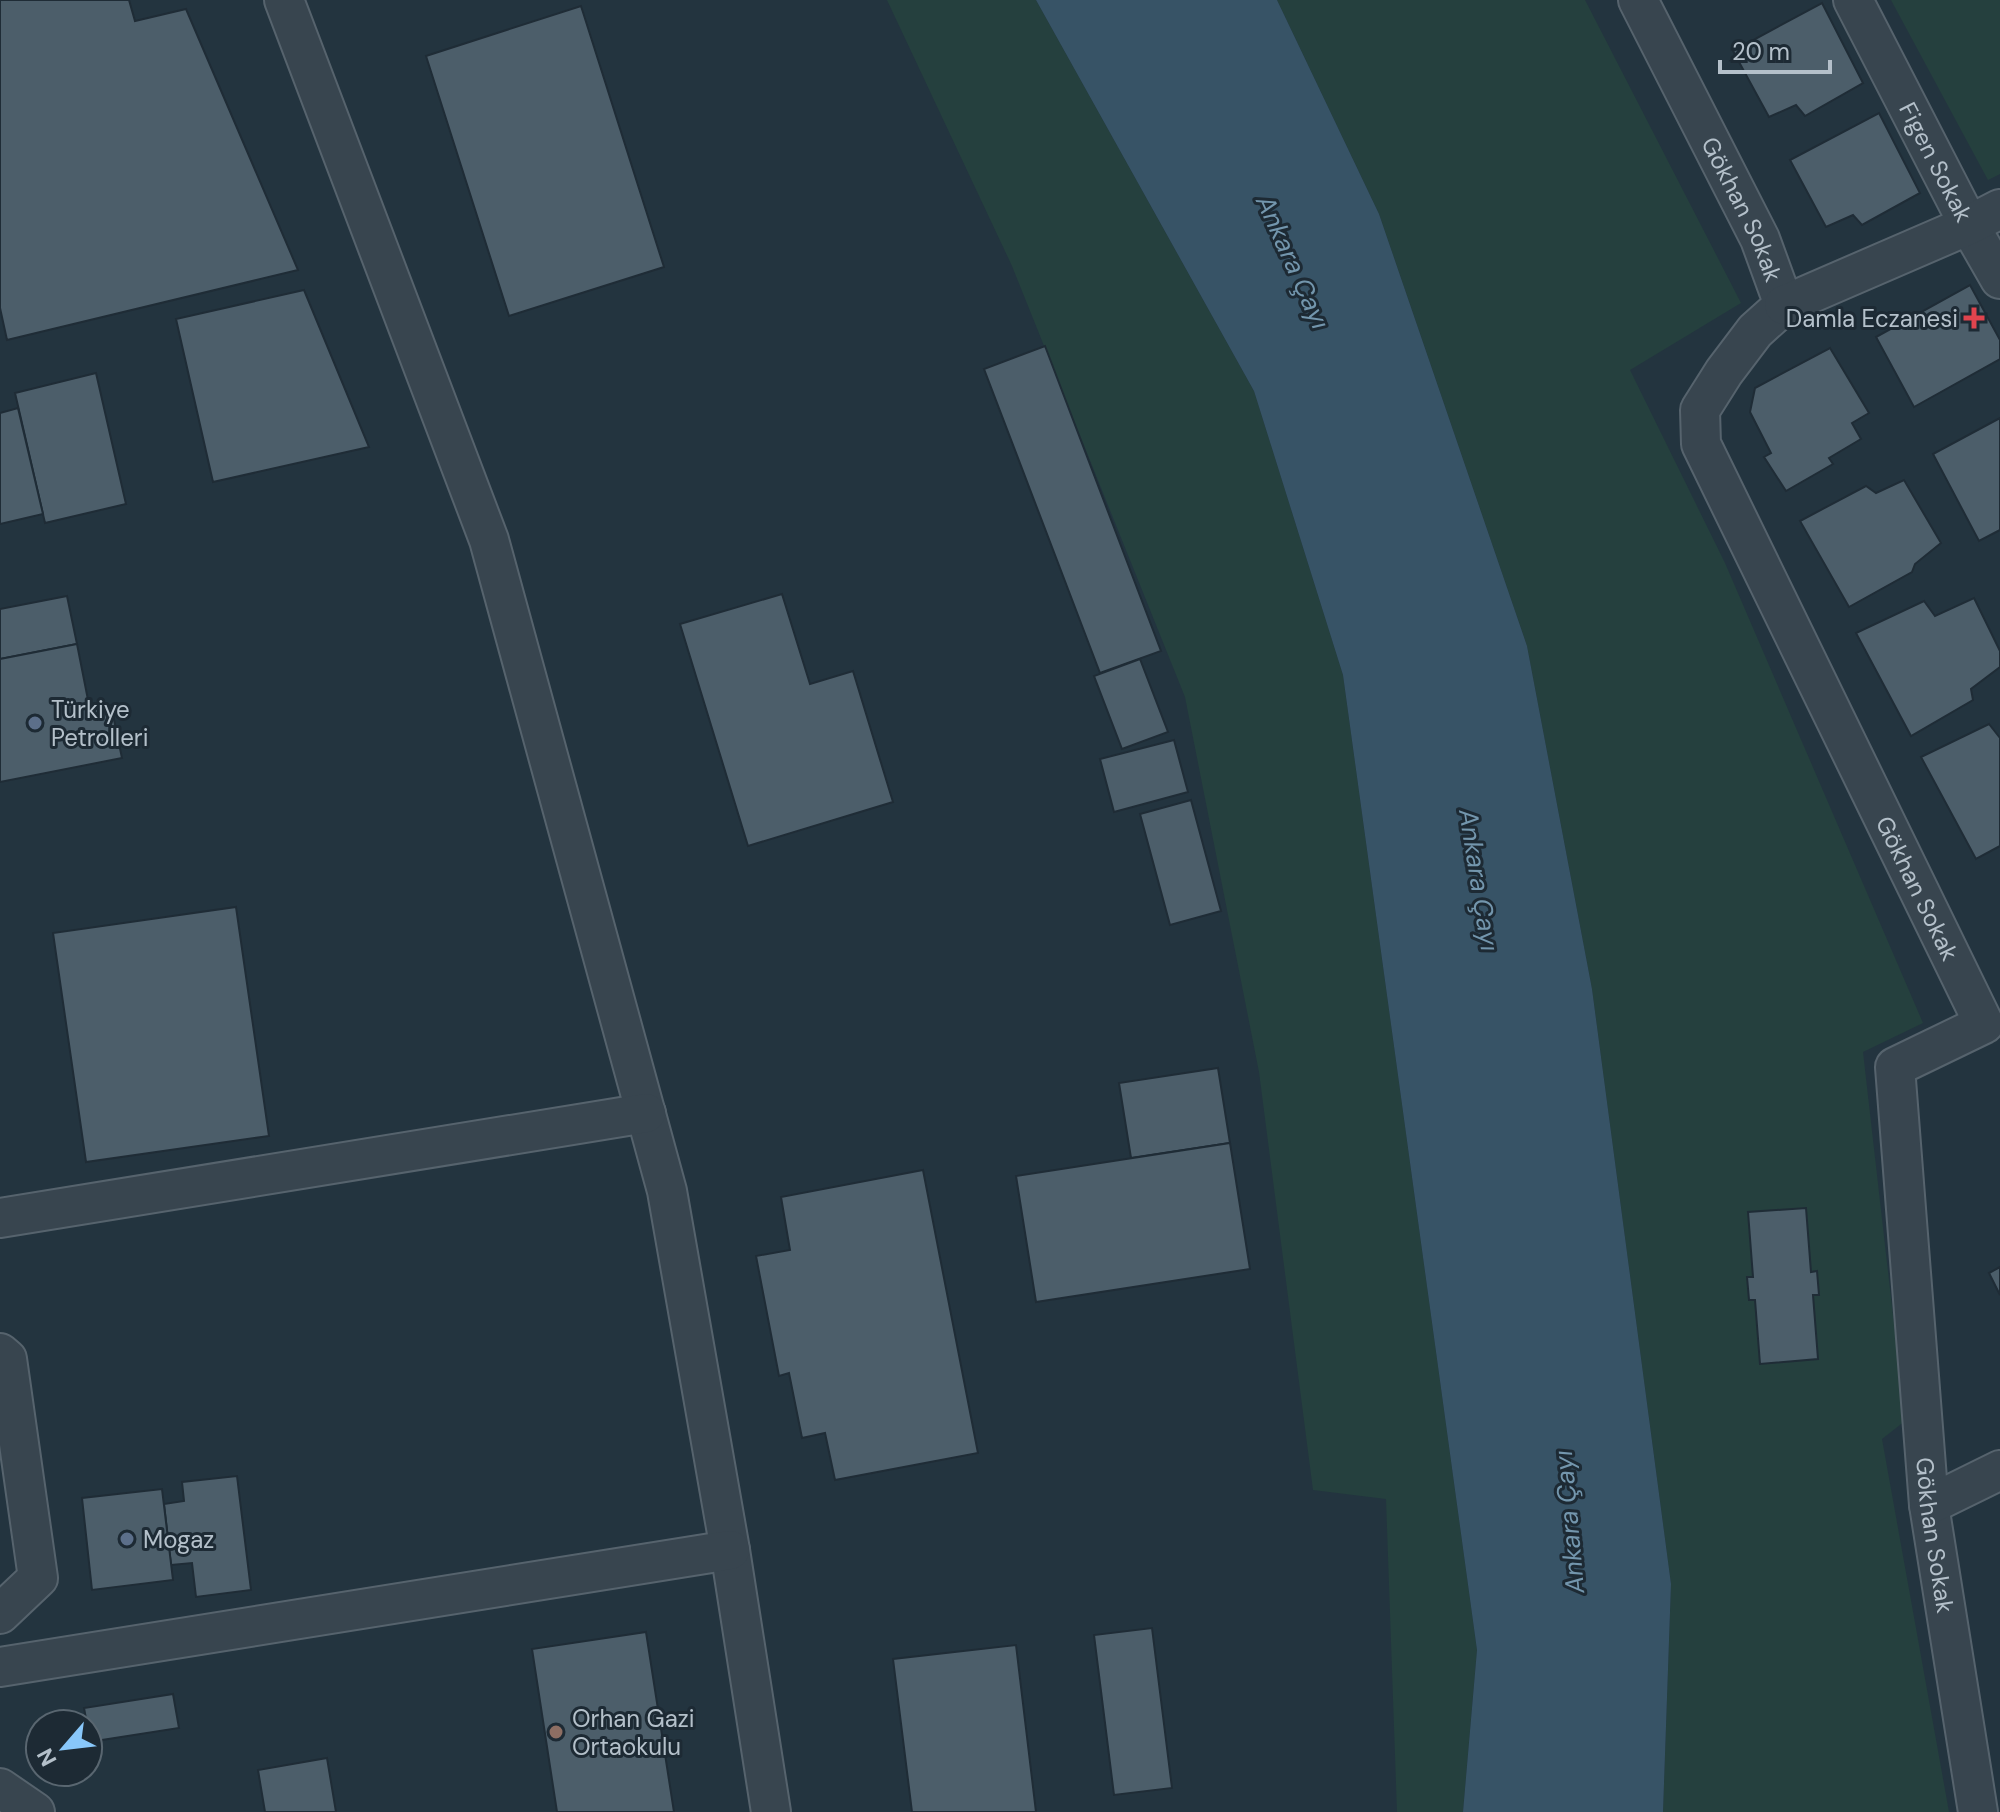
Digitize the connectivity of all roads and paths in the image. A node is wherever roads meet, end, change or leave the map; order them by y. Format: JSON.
{"nodes":[{"id":1,"x":284,"y":0,"type":"edge"},
{"id":2,"x":1638,"y":0,"type":"edge"},
{"id":3,"x":1853,"y":0,"type":"edge"},
{"id":4,"x":1984,"y":217,"type":"edge"},
{"id":5,"x":2000,"y":279,"type":"edge"},
{"id":6,"x":1784,"y":305,"type":"junction"},
{"id":7,"x":1992,"y":1021,"type":"edge"},
{"id":8,"x":646,"y":1113,"type":"junction"},
{"id":9,"x":0,"y":1218,"type":"edge"},
{"id":10,"x":0,"y":1353,"type":"edge"},
{"id":11,"x":2000,"y":1470,"type":"edge"},
{"id":12,"x":1929,"y":1505,"type":"junction"},
{"id":13,"x":730,"y":1550,"type":"junction"},
{"id":14,"x":0,"y":1614,"type":"edge"},
{"id":15,"x":0,"y":1667,"type":"edge"},
{"id":16,"x":0,"y":1788,"type":"edge"},
{"id":17,"x":35,"y":1812,"type":"edge"},
{"id":18,"x":771,"y":1812,"type":"edge"},
{"id":19,"x":1978,"y":1812,"type":"edge"}],
"edges":[{"from":1,"to":8,"type":"street"},
{"from":2,"to":6,"type":"street","name":"Gökhan Sokak"},
{"from":3,"to":4,"type":"street","name":"Figen Sokak"},
{"from":4,"to":5,"type":"street","name":"Figen Sokak"},
{"from":4,"to":6,"type":"street"},
{"from":6,"to":7,"type":"street","name":"Gökhan Sokak"},
{"from":7,"to":12,"type":"street","name":"Gökhan Sokak"},
{"from":8,"to":9,"type":"street"},
{"from":8,"to":13,"type":"street"},
{"from":10,"to":14,"type":"street"},
{"from":11,"to":12,"type":"street"},
{"from":12,"to":19,"type":"street","name":"Gökhan Sokak"},
{"from":13,"to":15,"type":"street"},
{"from":13,"to":18,"type":"street"},
{"from":16,"to":17,"type":"street"}]}
